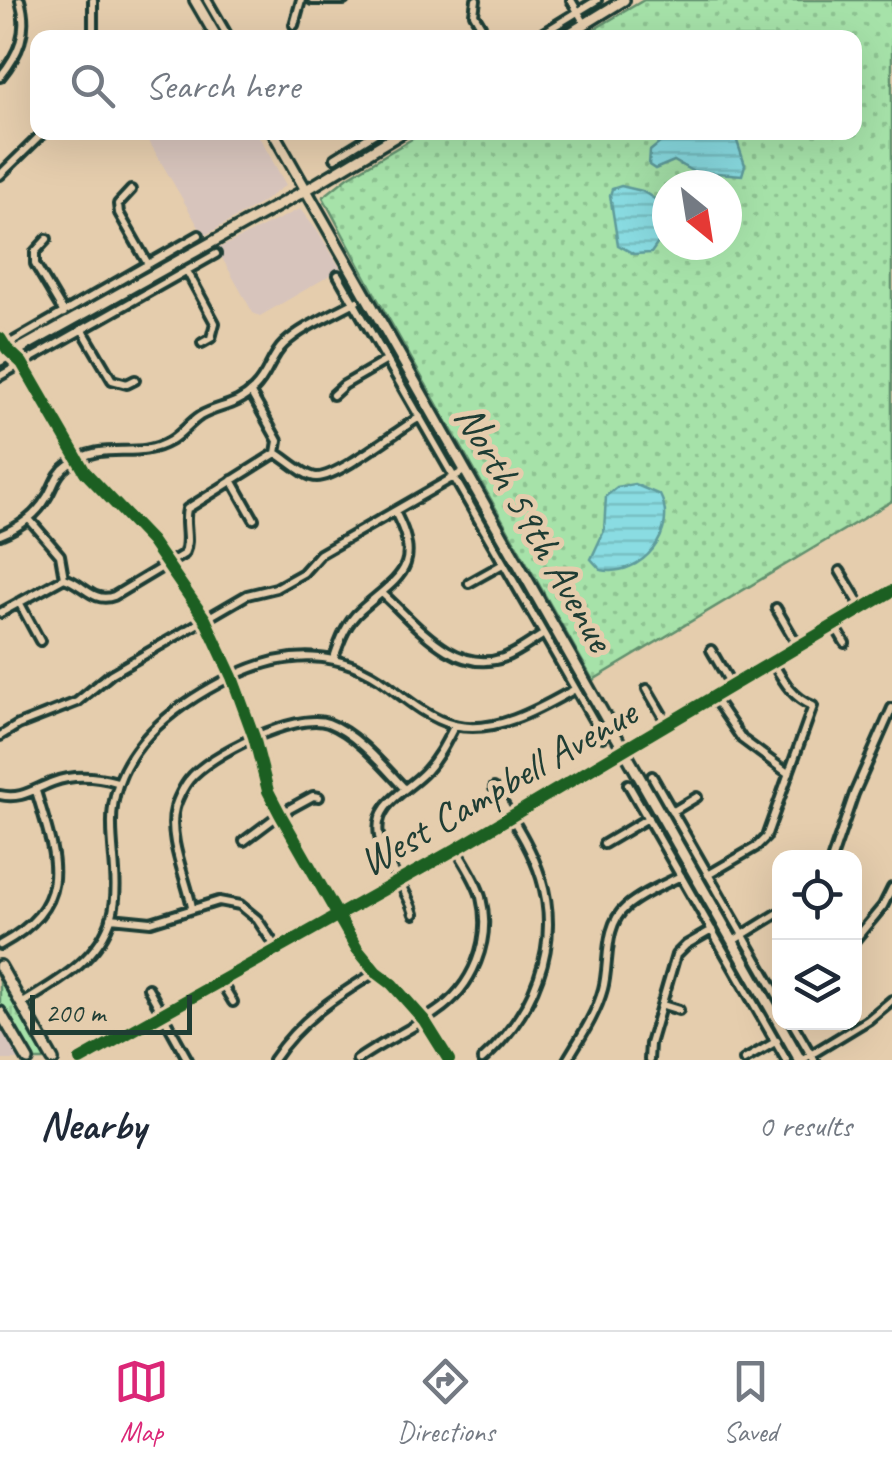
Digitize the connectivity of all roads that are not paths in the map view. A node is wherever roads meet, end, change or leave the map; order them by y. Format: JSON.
{"nodes":[{"id":1,"x":20,"y":0,"type":"edge"},
{"id":2,"x":92,"y":0,"type":"edge"},
{"id":3,"x":195,"y":0,"type":"edge"},
{"id":4,"x":207,"y":0,"type":"edge"},
{"id":5,"x":301,"y":0,"type":"edge"},
{"id":6,"x":312,"y":0,"type":"edge"},
{"id":7,"x":344,"y":0,"type":"edge"},
{"id":8,"x":476,"y":0,"type":"edge"},
{"id":9,"x":571,"y":0,"type":"edge"},
{"id":10,"x":597,"y":0,"type":"edge"},
{"id":11,"x":624,"y":0,"type":"edge"},
{"id":12,"x":578,"y":12,"type":"junction"},
{"id":13,"x":585,"y":24,"type":"junction"},
{"id":14,"x":294,"y":25,"type":"dead end"},
{"id":15,"x":93,"y":30,"type":"edge"},
{"id":16,"x":212,"y":30,"type":"edge"},
{"id":17,"x":224,"y":30,"type":"edge"},
{"id":18,"x":483,"y":30,"type":"edge"},
{"id":19,"x":548,"y":30,"type":"edge"},
{"id":20,"x":575,"y":30,"type":"edge"},
{"id":21,"x":0,"y":78,"type":"edge"},
{"id":22,"x":36,"y":140,"type":"edge"},
{"id":23,"x":278,"y":140,"type":"edge"},
{"id":24,"x":364,"y":140,"type":"edge"},
{"id":25,"x":390,"y":140,"type":"edge"},
{"id":26,"x":335,"y":158,"type":"dead end"},
{"id":27,"x":0,"y":175,"type":"edge"},
{"id":28,"x":131,"y":190,"type":"dead end"},
{"id":29,"x":306,"y":190,"type":"junction"},
{"id":30,"x":199,"y":235,"type":"dead end"},
{"id":31,"x":48,"y":239,"type":"dead end"},
{"id":32,"x":216,"y":254,"type":"dead end"},
{"id":33,"x":148,"y":264,"type":"junction"},
{"id":34,"x":186,"y":271,"type":"junction"},
{"id":35,"x":338,"y":274,"type":"dead end"},
{"id":36,"x":367,"y":296,"type":"junction"},
{"id":37,"x":354,"y":303,"type":"junction"},
{"id":38,"x":64,"y":313,"type":"junction"},
{"id":39,"x":82,"y":329,"type":"junction"},
{"id":40,"x":202,"y":343,"type":"dead end"},
{"id":41,"x":4,"y":346,"type":"edge"},
{"id":42,"x":0,"y":360,"type":"edge"},
{"id":43,"x":387,"y":360,"type":"junction"},
{"id":44,"x":22,"y":363,"type":"junction"},
{"id":45,"x":0,"y":376,"type":"edge"},
{"id":46,"x":135,"y":380,"type":"dead end"},
{"id":47,"x":251,"y":393,"type":"junction"},
{"id":48,"x":334,"y":395,"type":"dead end"},
{"id":49,"x":420,"y":417,"type":"junction"},
{"id":50,"x":276,"y":453,"type":"junction"},
{"id":51,"x":78,"y":459,"type":"junction"},
{"id":52,"x":466,"y":470,"type":"junction"},
{"id":53,"x":454,"y":477,"type":"junction"},
{"id":54,"x":232,"y":480,"type":"junction"},
{"id":55,"x":395,"y":512,"type":"junction"},
{"id":56,"x":29,"y":519,"type":"junction"},
{"id":57,"x":254,"y":519,"type":"dead end"},
{"id":58,"x":0,"y":535,"type":"edge"},
{"id":59,"x":503,"y":563,"type":"junction"},
{"id":60,"x":169,"y":564,"type":"junction"},
{"id":61,"x":840,"y":570,"type":"dead end"},
{"id":62,"x":64,"y":578,"type":"junction"},
{"id":63,"x":470,"y":583,"type":"dead end"},
{"id":64,"x":892,"y":592,"type":"edge"},
{"id":65,"x":384,"y":595,"type":"junction"},
{"id":66,"x":18,"y":602,"type":"junction"},
{"id":67,"x":776,"y":608,"type":"dead end"},
{"id":68,"x":863,"y":609,"type":"junction"},
{"id":69,"x":0,"y":613,"type":"edge"},
{"id":70,"x":205,"y":619,"type":"junction"},
{"id":71,"x":835,"y":626,"type":"junction"},
{"id":72,"x":544,"y":634,"type":"junction"},
{"id":73,"x":40,"y":641,"type":"dead end"},
{"id":74,"x":845,"y":643,"type":"dead end"},
{"id":75,"x":799,"y":647,"type":"junction"},
{"id":76,"x":711,"y":650,"type":"dead end"},
{"id":77,"x":334,"y":658,"type":"junction"},
{"id":78,"x":772,"y":663,"type":"junction"},
{"id":79,"x":232,"y":677,"type":"junction"},
{"id":80,"x":733,"y":686,"type":"junction"},
{"id":81,"x":646,"y":689,"type":"dead end"},
{"id":82,"x":576,"y":690,"type":"junction"},
{"id":83,"x":714,"y":698,"type":"junction"},
{"id":84,"x":892,"y":708,"type":"edge"},
{"id":85,"x":455,"y":725,"type":"junction"},
{"id":86,"x":668,"y":725,"type":"junction"},
{"id":87,"x":0,"y":736,"type":"edge"},
{"id":88,"x":603,"y":737,"type":"dead end"},
{"id":89,"x":254,"y":738,"type":"junction"},
{"id":90,"x":625,"y":751,"type":"junction"},
{"id":91,"x":790,"y":774,"type":"junction"},
{"id":92,"x":652,"y":776,"type":"dead end"},
{"id":93,"x":117,"y":782,"type":"junction"},
{"id":94,"x":628,"y":784,"type":"dead end"},
{"id":95,"x":404,"y":788,"type":"junction"},
{"id":96,"x":494,"y":788,"type":"dead end"},
{"id":97,"x":36,"y":790,"type":"junction"},
{"id":98,"x":0,"y":795,"type":"edge"},
{"id":99,"x":319,"y":797,"type":"dead end"},
{"id":100,"x":697,"y":798,"type":"dead end"},
{"id":101,"x":672,"y":812,"type":"junction"},
{"id":102,"x":280,"y":814,"type":"junction"},
{"id":103,"x":511,"y":816,"type":"junction"},
{"id":104,"x":648,"y":818,"type":"junction"},
{"id":105,"x":244,"y":841,"type":"dead end"},
{"id":106,"x":604,"y":844,"type":"dead end"},
{"id":107,"x":456,"y":848,"type":"junction"},
{"id":108,"x":835,"y":850,"type":"edge"},
{"id":109,"x":708,"y":875,"type":"junction"},
{"id":110,"x":681,"y":876,"type":"junction"},
{"id":111,"x":398,"y":881,"type":"junction"},
{"id":112,"x":892,"y":888,"type":"edge"},
{"id":113,"x":192,"y":907,"type":"junction"},
{"id":114,"x":414,"y":914,"type":"dead end"},
{"id":115,"x":336,"y":915,"type":"junction"},
{"id":116,"x":772,"y":917,"type":"edge"},
{"id":117,"x":111,"y":918,"type":"junction"},
{"id":118,"x":712,"y":930,"type":"junction"},
{"id":119,"x":738,"y":938,"type":"junction"},
{"id":120,"x":855,"y":940,"type":"edge"},
{"id":121,"x":0,"y":945,"type":"edge"},
{"id":122,"x":276,"y":949,"type":"junction"},
{"id":123,"x":0,"y":966,"type":"edge"},
{"id":124,"x":376,"y":972,"type":"junction"},
{"id":125,"x":221,"y":982,"type":"junction"},
{"id":126,"x":772,"y":986,"type":"edge"},
{"id":127,"x":148,"y":988,"type":"dead end"},
{"id":128,"x":892,"y":1000,"type":"edge"},
{"id":129,"x":233,"y":1002,"type":"dead end"},
{"id":130,"x":22,"y":1004,"type":"junction"},
{"id":131,"x":663,"y":1005,"type":"junction"},
{"id":132,"x":679,"y":1010,"type":"dead end"},
{"id":133,"x":0,"y":1012,"type":"edge"},
{"id":134,"x":163,"y":1014,"type":"junction"},
{"id":135,"x":424,"y":1020,"type":"junction"},
{"id":136,"x":797,"y":1030,"type":"edge"},
{"id":137,"x":787,"y":1036,"type":"junction"},
{"id":138,"x":776,"y":1042,"type":"junction"},
{"id":139,"x":812,"y":1057,"type":"edge"},
{"id":140,"x":28,"y":1060,"type":"edge"},
{"id":141,"x":54,"y":1060,"type":"edge"},
{"id":142,"x":80,"y":1060,"type":"edge"},
{"id":143,"x":188,"y":1060,"type":"edge"},
{"id":144,"x":273,"y":1060,"type":"edge"},
{"id":145,"x":357,"y":1060,"type":"edge"},
{"id":146,"x":448,"y":1060,"type":"edge"},
{"id":147,"x":482,"y":1060,"type":"edge"},
{"id":148,"x":566,"y":1060,"type":"edge"},
{"id":149,"x":650,"y":1060,"type":"edge"},
{"id":150,"x":744,"y":1060,"type":"edge"},
{"id":151,"x":786,"y":1060,"type":"edge"},
{"id":152,"x":801,"y":1060,"type":"edge"}],
"edges":[{"from":1,"to":21,"type":"street"},
{"from":2,"to":15,"type":"street"},
{"from":3,"to":16,"type":"street"},
{"from":4,"to":17,"type":"street"},
{"from":5,"to":14,"type":"street"},
{"from":6,"to":7,"type":"street"},
{"from":8,"to":18,"type":"street"},
{"from":9,"to":12,"type":"street"},
{"from":10,"to":12,"type":"street"},
{"from":11,"to":13,"type":"street"},
{"from":12,"to":13,"type":"street"},
{"from":12,"to":19,"type":"street"},
{"from":13,"to":20,"type":"street"},
{"from":22,"to":27,"type":"street"},
{"from":23,"to":29,"type":"street","name":"North 59th Avenue"},
{"from":24,"to":26,"type":"street"},
{"from":25,"to":29,"type":"street"},
{"from":28,"to":33,"type":"street"},
{"from":29,"to":36,"type":"street","name":"North 59th Avenue"},
{"from":29,"to":41,"type":"street"},
{"from":30,"to":33,"type":"street"},
{"from":31,"to":38,"type":"street"},
{"from":32,"to":34,"type":"street"},
{"from":33,"to":38,"type":"street"},
{"from":34,"to":39,"type":"street"},
{"from":34,"to":40,"type":"street"},
{"from":35,"to":37,"type":"street","name":"North 59th Avenue"},
{"from":36,"to":37,"type":"street"},
{"from":36,"to":52,"type":"street","name":"North 59th Avenue"},
{"from":37,"to":43,"type":"street","name":"North 59th Avenue"},
{"from":37,"to":47,"type":"street"},
{"from":38,"to":41,"type":"street"},
{"from":39,"to":44,"type":"street"},
{"from":39,"to":46,"type":"street"},
{"from":41,"to":42,"type":"street"},
{"from":41,"to":44,"type":"street"},
{"from":43,"to":48,"type":"street"},
{"from":43,"to":49,"type":"street","name":"North 59th Avenue"},
{"from":44,"to":45,"type":"street"},
{"from":44,"to":51,"type":"street"},
{"from":47,"to":50,"type":"street"},
{"from":47,"to":51,"type":"street"},
{"from":49,"to":50,"type":"street"},
{"from":49,"to":53,"type":"street","name":"North 59th Avenue"},
{"from":50,"to":54,"type":"street"},
{"from":51,"to":56,"type":"street"},
{"from":51,"to":60,"type":"street"},
{"from":52,"to":53,"type":"street"},
{"from":52,"to":90,"type":"street","name":"North 59th Avenue"},
{"from":53,"to":55,"type":"street"},
{"from":53,"to":59,"type":"street","name":"North 59th Avenue"},
{"from":54,"to":57,"type":"street"},
{"from":54,"to":60,"type":"street"},
{"from":55,"to":65,"type":"street"},
{"from":55,"to":70,"type":"street"},
{"from":56,"to":58,"type":"street"},
{"from":56,"to":62,"type":"street"},
{"from":59,"to":63,"type":"street"},
{"from":59,"to":72,"type":"street","name":"North 59th Avenue"},
{"from":60,"to":62,"type":"street"},
{"from":60,"to":70,"type":"street"},
{"from":61,"to":68,"type":"street"},
{"from":62,"to":66,"type":"street"},
{"from":64,"to":68,"type":"street","name":"West Campbell Avenue"},
{"from":65,"to":72,"type":"street"},
{"from":65,"to":77,"type":"street"},
{"from":66,"to":69,"type":"street"},
{"from":66,"to":73,"type":"street"},
{"from":67,"to":75,"type":"street"},
{"from":68,"to":71,"type":"street","name":"West Campbell Avenue"},
{"from":70,"to":79,"type":"street"},
{"from":70,"to":87,"type":"street"},
{"from":71,"to":74,"type":"street"},
{"from":71,"to":75,"type":"street","name":"West Campbell Avenue"},
{"from":72,"to":82,"type":"street","name":"North 59th Avenue"},
{"from":75,"to":78,"type":"street","name":"West Campbell Avenue"},
{"from":76,"to":80,"type":"street"},
{"from":77,"to":79,"type":"street"},
{"from":77,"to":85,"type":"street"},
{"from":78,"to":80,"type":"street","name":"West Campbell Avenue"},
{"from":78,"to":91,"type":"street"},
{"from":79,"to":89,"type":"street"},
{"from":79,"to":93,"type":"street"},
{"from":80,"to":83,"type":"street","name":"West Campbell Avenue"},
{"from":81,"to":86,"type":"street"},
{"from":82,"to":85,"type":"street"},
{"from":82,"to":88,"type":"street","name":"North 59th Avenue"},
{"from":83,"to":86,"type":"street","name":"West Campbell Avenue"},
{"from":83,"to":91,"type":"street"},
{"from":84,"to":108,"type":"street"},
{"from":85,"to":95,"type":"street"},
{"from":86,"to":90,"type":"street","name":"West Campbell Avenue"},
{"from":89,"to":95,"type":"street"},
{"from":89,"to":102,"type":"street"},
{"from":89,"to":113,"type":"street"},
{"from":90,"to":103,"type":"street","name":"West Campbell Avenue"},
{"from":90,"to":119,"type":"street","name":"North 59th Avenue"},
{"from":91,"to":109,"type":"street"},
{"from":92,"to":101,"type":"street","name":"North 59th Avenue"},
{"from":93,"to":97,"type":"street"},
{"from":93,"to":117,"type":"street"},
{"from":94,"to":104,"type":"street"},
{"from":95,"to":111,"type":"street"},
{"from":96,"to":103,"type":"street"},
{"from":97,"to":98,"type":"street"},
{"from":97,"to":121,"type":"street"},
{"from":99,"to":102,"type":"street"},
{"from":100,"to":101,"type":"street"},
{"from":101,"to":109,"type":"street","name":"North 59th Avenue"},
{"from":102,"to":105,"type":"street"},
{"from":102,"to":115,"type":"street"},
{"from":103,"to":107,"type":"street","name":"West Campbell Avenue"},
{"from":103,"to":147,"type":"street"},
{"from":104,"to":106,"type":"street"},
{"from":104,"to":110,"type":"street"},
{"from":107,"to":111,"type":"street","name":"West Campbell Avenue"},
{"from":107,"to":135,"type":"street"},
{"from":109,"to":119,"type":"street","name":"North 59th Avenue"},
{"from":110,"to":118,"type":"street"},
{"from":110,"to":148,"type":"street"},
{"from":111,"to":114,"type":"street"},
{"from":111,"to":115,"type":"street","name":"West Campbell Avenue"},
{"from":112,"to":120,"type":"street"},
{"from":113,"to":117,"type":"street"},
{"from":113,"to":122,"type":"street"},
{"from":115,"to":122,"type":"street","name":"West Campbell Avenue"},
{"from":115,"to":124,"type":"street"},
{"from":116,"to":119,"type":"street"},
{"from":117,"to":130,"type":"street"},
{"from":118,"to":131,"type":"street"},
{"from":118,"to":138,"type":"street"},
{"from":119,"to":126,"type":"street","name":"North 59th Avenue"},
{"from":119,"to":137,"type":"street","name":"North 59th Avenue"},
{"from":122,"to":125,"type":"street","name":"West Campbell Avenue"},
{"from":123,"to":130,"type":"street"},
{"from":124,"to":135,"type":"street"},
{"from":124,"to":144,"type":"street"},
{"from":125,"to":129,"type":"street"},
{"from":125,"to":134,"type":"street","name":"West Campbell Avenue"},
{"from":127,"to":134,"type":"street"},
{"from":128,"to":139,"type":"street"},
{"from":130,"to":141,"type":"street"},
{"from":131,"to":132,"type":"street"},
{"from":131,"to":149,"type":"street"},
{"from":133,"to":140,"type":"street"},
{"from":134,"to":142,"type":"street","name":"West Campbell Avenue"},
{"from":134,"to":143,"type":"street"},
{"from":135,"to":145,"type":"street"},
{"from":135,"to":146,"type":"street"},
{"from":136,"to":139,"type":"street"},
{"from":137,"to":138,"type":"street"},
{"from":137,"to":152,"type":"street","name":"North 59th Avenue"},
{"from":138,"to":150,"type":"street"},
{"from":138,"to":151,"type":"street"},
{"from":139,"to":152,"type":"street"}]}
